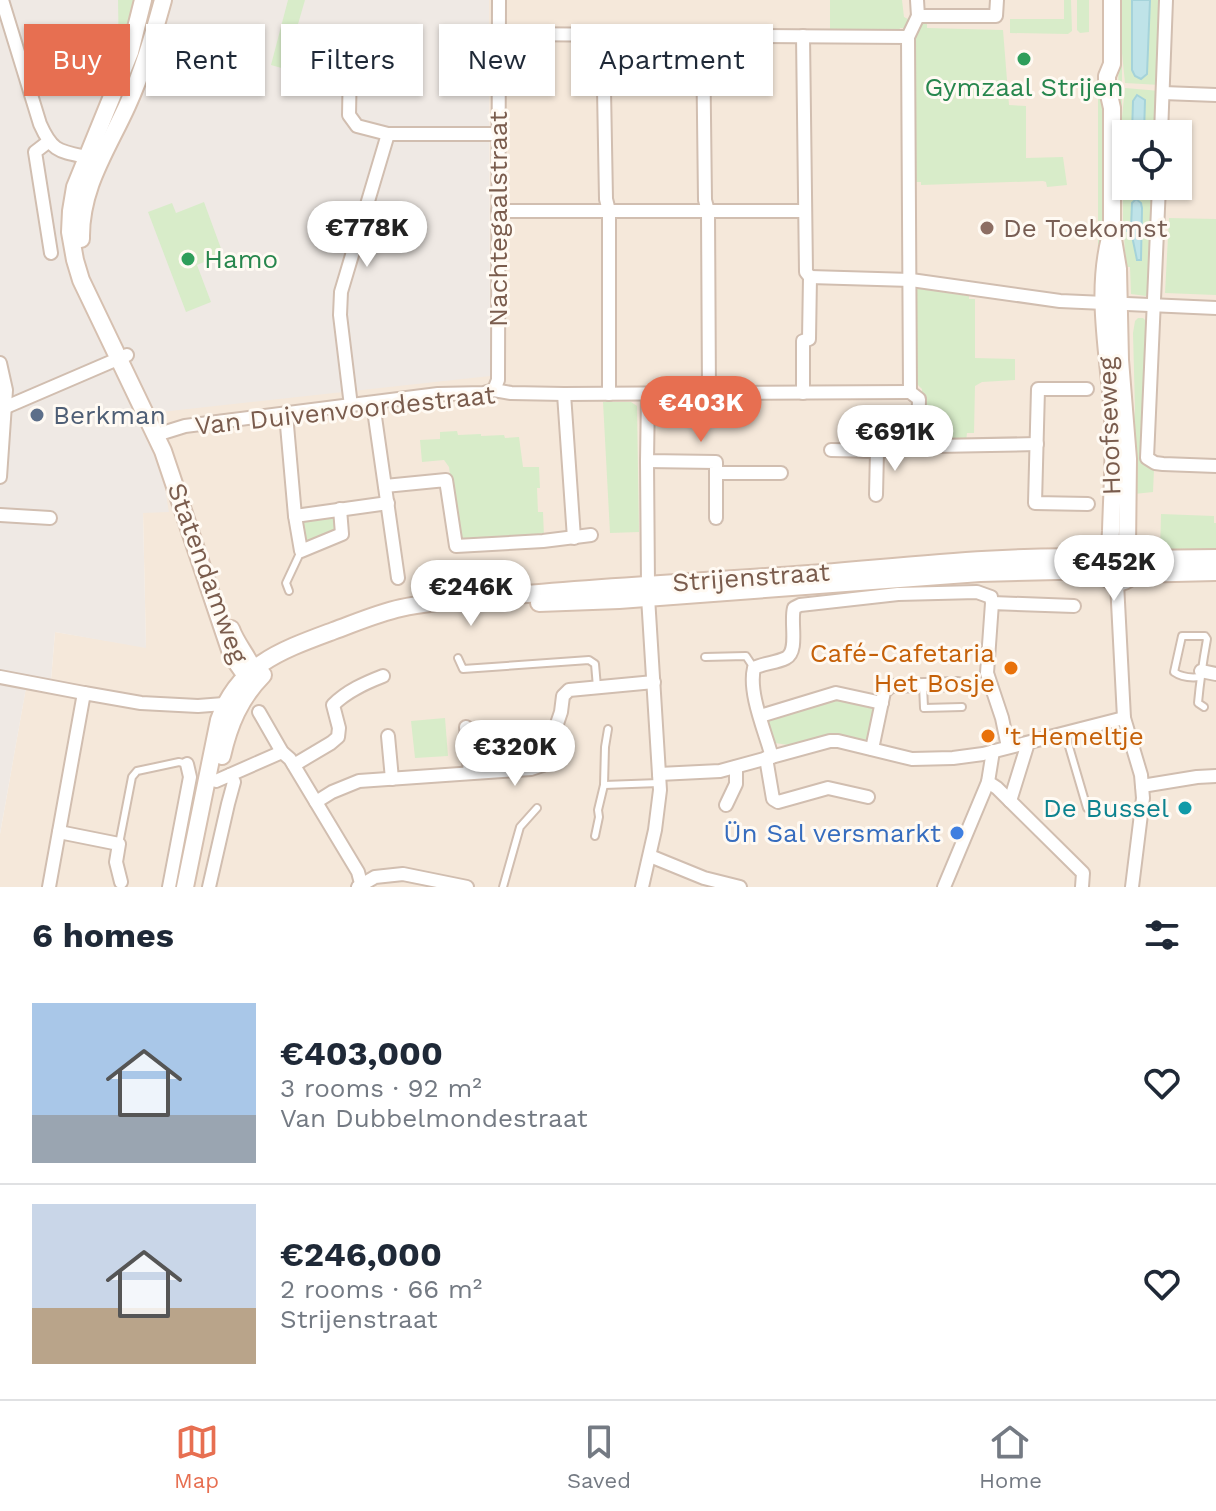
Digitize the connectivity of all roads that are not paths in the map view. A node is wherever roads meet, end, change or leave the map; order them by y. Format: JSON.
{"nodes":[{"id":1,"x":2,"y":0,"type":"edge"},
{"id":2,"x":143,"y":0,"type":"edge"},
{"id":3,"x":163,"y":0,"type":"edge"},
{"id":4,"x":499,"y":0,"type":"edge"},
{"id":5,"x":917,"y":0,"type":"edge"},
{"id":6,"x":997,"y":0,"type":"edge"},
{"id":7,"x":1112,"y":0,"type":"edge"},
{"id":8,"x":1166,"y":0,"type":"edge"},
{"id":9,"x":918,"y":16,"type":"junction"},
{"id":10,"x":499,"y":24,"type":"edge"},
{"id":11,"x":773,"y":36,"type":"edge"},
{"id":12,"x":803,"y":36,"type":"junction"},
{"id":13,"x":908,"y":37,"type":"junction"},
{"id":14,"x":1163,"y":93,"type":"junction"},
{"id":15,"x":1216,"y":95,"type":"edge"},
{"id":16,"x":349,"y":96,"type":"edge"},
{"id":17,"x":498,"y":96,"type":"edge"},
{"id":18,"x":604,"y":96,"type":"edge"},
{"id":19,"x":704,"y":96,"type":"edge"},
{"id":20,"x":1162,"y":120,"type":"edge"},
{"id":21,"x":388,"y":134,"type":"junction"},
{"id":22,"x":498,"y":134,"type":"junction"},
{"id":23,"x":48,"y":142,"type":"junction"},
{"id":24,"x":92,"y":159,"type":"junction"},
{"id":25,"x":1158,"y":200,"type":"edge"},
{"id":26,"x":498,"y":211,"type":"junction"},
{"id":27,"x":609,"y":211,"type":"junction"},
{"id":28,"x":708,"y":211,"type":"junction"},
{"id":29,"x":805,"y":211,"type":"junction"},
{"id":30,"x":51,"y":253,"type":"dead end"},
{"id":31,"x":810,"y":277,"type":"junction"},
{"id":32,"x":911,"y":280,"type":"junction"},
{"id":33,"x":1111,"y":304,"type":"junction"},
{"id":34,"x":1154,"y":306,"type":"junction"},
{"id":35,"x":1216,"y":308,"type":"edge"},
{"id":36,"x":123,"y":358,"type":"junction"},
{"id":37,"x":0,"y":363,"type":"edge"},
{"id":38,"x":1087,"y":389,"type":"dead end"},
{"id":39,"x":494,"y":390,"type":"junction"},
{"id":40,"x":910,"y":392,"type":"junction"},
{"id":41,"x":803,"y":393,"type":"junction"},
{"id":42,"x":564,"y":394,"type":"junction"},
{"id":43,"x":609,"y":394,"type":"junction"},
{"id":44,"x":648,"y":394,"type":"junction"},
{"id":45,"x":709,"y":394,"type":"junction"},
{"id":46,"x":373,"y":403,"type":"junction"},
{"id":47,"x":351,"y":406,"type":"junction"},
{"id":48,"x":6,"y":407,"type":"junction"},
{"id":49,"x":286,"y":414,"type":"junction"},
{"id":50,"x":160,"y":434,"type":"junction"},
{"id":51,"x":918,"y":443,"type":"junction"},
{"id":52,"x":1037,"y":444,"type":"junction"},
{"id":53,"x":831,"y":450,"type":"dead end"},
{"id":54,"x":877,"y":451,"type":"junction"},
{"id":55,"x":647,"y":461,"type":"junction"},
{"id":56,"x":1216,"y":466,"type":"edge"},
{"id":57,"x":716,"y":473,"type":"junction"},
{"id":58,"x":781,"y":473,"type":"dead end"},
{"id":59,"x":0,"y":477,"type":"edge"},
{"id":60,"x":385,"y":486,"type":"junction"},
{"id":61,"x":876,"y":495,"type":"dead end"},
{"id":62,"x":388,"y":503,"type":"junction"},
{"id":63,"x":1088,"y":504,"type":"dead end"},
{"id":64,"x":340,"y":509,"type":"junction"},
{"id":65,"x":0,"y":515,"type":"edge"},
{"id":66,"x":295,"y":516,"type":"junction"},
{"id":67,"x":50,"y":518,"type":"dead end"},
{"id":68,"x":716,"y":518,"type":"dead end"},
{"id":69,"x":591,"y":535,"type":"dead end"},
{"id":70,"x":574,"y":538,"type":"junction"},
{"id":71,"x":301,"y":551,"type":"junction"},
{"id":72,"x":1216,"y":558,"type":"edge"},
{"id":73,"x":1103,"y":559,"type":"junction"},
{"id":74,"x":1132,"y":560,"type":"junction"},
{"id":75,"x":1216,"y":572,"type":"edge"},
{"id":76,"x":398,"y":578,"type":"dead end"},
{"id":77,"x":1117,"y":583,"type":"junction"},
{"id":78,"x":289,"y":591,"type":"dead end"},
{"id":79,"x":648,"y":591,"type":"junction"},
{"id":80,"x":992,"y":603,"type":"junction"},
{"id":81,"x":1074,"y":606,"type":"dead end"},
{"id":82,"x":705,"y":657,"type":"dead end"},
{"id":83,"x":458,"y":658,"type":"dead end"},
{"id":84,"x":754,"y":668,"type":"junction"},
{"id":85,"x":1200,"y":674,"type":"junction"},
{"id":86,"x":1216,"y":674,"type":"edge"},
{"id":87,"x":252,"y":675,"type":"junction"},
{"id":88,"x":383,"y":676,"type":"dead end"},
{"id":89,"x":0,"y":677,"type":"edge"},
{"id":90,"x":654,"y":682,"type":"junction"},
{"id":91,"x":958,"y":684,"type":"dead end"},
{"id":92,"x":923,"y":685,"type":"junction"},
{"id":93,"x":597,"y":687,"type":"junction"},
{"id":94,"x":84,"y":693,"type":"junction"},
{"id":95,"x":882,"y":703,"type":"junction"},
{"id":96,"x":224,"y":704,"type":"junction"},
{"id":97,"x":962,"y":707,"type":"dead end"},
{"id":98,"x":1204,"y":707,"type":"dead end"},
{"id":99,"x":259,"y":712,"type":"dead end"},
{"id":100,"x":760,"y":716,"type":"junction"},
{"id":101,"x":1124,"y":718,"type":"junction"},
{"id":102,"x":466,"y":727,"type":"dead end"},
{"id":103,"x":608,"y":729,"type":"dead end"},
{"id":104,"x":1065,"y":733,"type":"junction"},
{"id":105,"x":388,"y":736,"type":"dead end"},
{"id":106,"x":1028,"y":743,"type":"junction"},
{"id":107,"x":1008,"y":747,"type":"junction"},
{"id":108,"x":872,"y":749,"type":"junction"},
{"id":109,"x":993,"y":751,"type":"junction"},
{"id":110,"x":282,"y":752,"type":"junction"},
{"id":111,"x":769,"y":758,"type":"junction"},
{"id":112,"x":187,"y":764,"type":"joint"},
{"id":113,"x":294,"y":765,"type":"junction"},
{"id":114,"x":736,"y":767,"type":"junction"},
{"id":115,"x":470,"y":773,"type":"junction"},
{"id":116,"x":1214,"y":776,"type":"edge"},
{"id":117,"x":223,"y":778,"type":"junction"},
{"id":118,"x":659,"y":778,"type":"junction"},
{"id":119,"x":392,"y":779,"type":"junction"},
{"id":120,"x":988,"y":782,"type":"junction"},
{"id":121,"x":604,"y":785,"type":"junction"},
{"id":122,"x":1142,"y":786,"type":"junction"},
{"id":123,"x":868,"y":797,"type":"dead end"},
{"id":124,"x":1010,"y":801,"type":"junction"},
{"id":125,"x":316,"y":802,"type":"junction"},
{"id":126,"x":726,"y":805,"type":"dead end"},
{"id":127,"x":537,"y":808,"type":"dead end"},
{"id":128,"x":1087,"y":808,"type":"dead end"},
{"id":129,"x":59,"y":832,"type":"junction"},
{"id":130,"x":595,"y":836,"type":"dead end"},
{"id":131,"x":119,"y":844,"type":"junction"},
{"id":132,"x":650,"y":856,"type":"junction"},
{"id":133,"x":121,"y":882,"type":"dead end"},
{"id":134,"x":360,"y":886,"type":"edge"},
{"id":135,"x":49,"y":887,"type":"edge"},
{"id":136,"x":169,"y":887,"type":"edge"},
{"id":137,"x":185,"y":887,"type":"edge"},
{"id":138,"x":195,"y":887,"type":"edge"},
{"id":139,"x":209,"y":887,"type":"edge"},
{"id":140,"x":467,"y":887,"type":"edge"},
{"id":141,"x":503,"y":887,"type":"edge"},
{"id":142,"x":642,"y":887,"type":"edge"},
{"id":143,"x":740,"y":887,"type":"edge"},
{"id":144,"x":944,"y":887,"type":"edge"},
{"id":145,"x":1082,"y":887,"type":"edge"},
{"id":146,"x":1132,"y":887,"type":"edge"}],
"edges":[{"from":1,"to":23,"type":"street"},
{"from":2,"to":24,"type":"street","name":"Statendamweg"},
{"from":3,"to":24,"type":"street","name":"Statendamweg"},
{"from":4,"to":10,"type":"street","name":"Nachtegaalstraat"},
{"from":5,"to":9,"type":"street"},
{"from":6,"to":9,"type":"street"},
{"from":7,"to":33,"type":"street","name":"Hoofseweg"},
{"from":8,"to":14,"type":"street"},
{"from":9,"to":13,"type":"street"},
{"from":11,"to":12,"type":"street"},
{"from":12,"to":13,"type":"street"},
{"from":12,"to":29,"type":"street"},
{"from":13,"to":32,"type":"street"},
{"from":14,"to":15,"type":"street"},
{"from":14,"to":20,"type":"street"},
{"from":16,"to":21,"type":"street"},
{"from":17,"to":22,"type":"street","name":"Nachtegaalstraat"},
{"from":18,"to":27,"type":"street"},
{"from":19,"to":28,"type":"street"},
{"from":21,"to":22,"type":"street"},
{"from":21,"to":47,"type":"street"},
{"from":22,"to":26,"type":"street","name":"Nachtegaalstraat"},
{"from":23,"to":24,"type":"street"},
{"from":23,"to":30,"type":"street"},
{"from":24,"to":36,"type":"street","name":"Statendamweg"},
{"from":25,"to":34,"type":"street"},
{"from":26,"to":27,"type":"street"},
{"from":26,"to":39,"type":"street","name":"Nachtegaalstraat"},
{"from":27,"to":28,"type":"street"},
{"from":27,"to":43,"type":"street"},
{"from":28,"to":29,"type":"street"},
{"from":28,"to":45,"type":"street"},
{"from":29,"to":31,"type":"street"},
{"from":31,"to":32,"type":"street"},
{"from":31,"to":41,"type":"street"},
{"from":32,"to":33,"type":"street"},
{"from":32,"to":40,"type":"street"},
{"from":33,"to":34,"type":"street"},
{"from":33,"to":73,"type":"street","name":"Hoofseweg"},
{"from":33,"to":74,"type":"street","name":"Hoofseweg"},
{"from":34,"to":35,"type":"street"},
{"from":34,"to":56,"type":"street"},
{"from":36,"to":48,"type":"street"},
{"from":36,"to":50,"type":"street","name":"Statendamweg"},
{"from":37,"to":48,"type":"street"},
{"from":38,"to":52,"type":"street"},
{"from":39,"to":42,"type":"street","name":"Van Duivenvoordestraat"},
{"from":39,"to":46,"type":"street","name":"Van Duivenvoordestraat"},
{"from":40,"to":41,"type":"street","name":"Van Duivenvoordestraat"},
{"from":40,"to":51,"type":"street"},
{"from":41,"to":45,"type":"street","name":"Van Duivenvoordestraat"},
{"from":42,"to":43,"type":"street","name":"Van Duivenvoordestraat"},
{"from":42,"to":70,"type":"street"},
{"from":43,"to":44,"type":"street","name":"Van Duivenvoordestraat"},
{"from":44,"to":45,"type":"street","name":"Van Duivenvoordestraat"},
{"from":44,"to":55,"type":"street"},
{"from":46,"to":47,"type":"street","name":"Van Duivenvoordestraat"},
{"from":46,"to":60,"type":"street"},
{"from":47,"to":49,"type":"street","name":"Van Duivenvoordestraat"},
{"from":48,"to":59,"type":"street"},
{"from":49,"to":50,"type":"street","name":"Van Duivenvoordestraat"},
{"from":49,"to":66,"type":"street"},
{"from":50,"to":87,"type":"street","name":"Statendamweg"},
{"from":51,"to":52,"type":"street"},
{"from":51,"to":54,"type":"street"},
{"from":52,"to":63,"type":"street"},
{"from":53,"to":54,"type":"street"},
{"from":54,"to":61,"type":"street"},
{"from":55,"to":57,"type":"street"},
{"from":55,"to":79,"type":"street"},
{"from":57,"to":58,"type":"street"},
{"from":57,"to":68,"type":"street"},
{"from":60,"to":62,"type":"street"},
{"from":60,"to":70,"type":"street"},
{"from":62,"to":64,"type":"street"},
{"from":62,"to":76,"type":"street"},
{"from":64,"to":66,"type":"street"},
{"from":64,"to":71,"type":"street"},
{"from":65,"to":67,"type":"street"},
{"from":66,"to":71,"type":"street"},
{"from":69,"to":70,"type":"street"},
{"from":71,"to":78,"type":"lane"},
{"from":72,"to":74,"type":"street"},
{"from":73,"to":74,"type":"street"},
{"from":73,"to":77,"type":"street"},
{"from":73,"to":79,"type":"street","name":"Strijenstraat"},
{"from":74,"to":75,"type":"street"},
{"from":74,"to":77,"type":"street"},
{"from":77,"to":101,"type":"street"},
{"from":79,"to":87,"type":"street","name":"Strijenstraat"},
{"from":79,"to":90,"type":"street"},
{"from":80,"to":81,"type":"street"},
{"from":80,"to":84,"type":"street"},
{"from":80,"to":107,"type":"street"},
{"from":82,"to":84,"type":"lane"},
{"from":83,"to":93,"type":"lane"},
{"from":84,"to":100,"type":"street"},
{"from":85,"to":85,"type":"lane"},
{"from":85,"to":86,"type":"street"},
{"from":85,"to":98,"type":"lane"},
{"from":87,"to":96,"type":"street"},
{"from":87,"to":117,"type":"street"},
{"from":88,"to":113,"type":"street"},
{"from":89,"to":94,"type":"street"},
{"from":90,"to":93,"type":"street"},
{"from":90,"to":118,"type":"street"},
{"from":91,"to":92,"type":"street"},
{"from":92,"to":95,"type":"street"},
{"from":92,"to":97,"type":"lane"},
{"from":93,"to":115,"type":"street"},
{"from":94,"to":96,"type":"street"},
{"from":94,"to":129,"type":"street"},
{"from":95,"to":100,"type":"street"},
{"from":95,"to":108,"type":"street"},
{"from":96,"to":137,"type":"street"},
{"from":99,"to":110,"type":"street"},
{"from":100,"to":111,"type":"street"},
{"from":101,"to":104,"type":"street"},
{"from":101,"to":122,"type":"street"},
{"from":102,"to":115,"type":"street"},
{"from":103,"to":121,"type":"lane"},
{"from":104,"to":106,"type":"street"},
{"from":104,"to":128,"type":"lane"},
{"from":105,"to":119,"type":"street"},
{"from":106,"to":107,"type":"street"},
{"from":106,"to":124,"type":"street"},
{"from":107,"to":109,"type":"street"},
{"from":108,"to":109,"type":"street"},
{"from":108,"to":111,"type":"street"},
{"from":109,"to":120,"type":"street"},
{"from":110,"to":113,"type":"street"},
{"from":110,"to":117,"type":"street"},
{"from":111,"to":114,"type":"street"},
{"from":111,"to":123,"type":"street"},
{"from":112,"to":131,"type":"lane"},
{"from":112,"to":136,"type":"street"},
{"from":113,"to":125,"type":"street"},
{"from":114,"to":118,"type":"street"},
{"from":114,"to":126,"type":"street"},
{"from":115,"to":119,"type":"street"},
{"from":116,"to":122,"type":"street"},
{"from":117,"to":138,"type":"street"},
{"from":117,"to":139,"type":"street"},
{"from":118,"to":121,"type":"lane"},
{"from":118,"to":132,"type":"street"},
{"from":119,"to":125,"type":"street"},
{"from":120,"to":124,"type":"street"},
{"from":120,"to":144,"type":"street"},
{"from":121,"to":130,"type":"lane"},
{"from":122,"to":146,"type":"street"},
{"from":124,"to":145,"type":"street"},
{"from":125,"to":134,"type":"street"},
{"from":127,"to":141,"type":"lane"},
{"from":129,"to":131,"type":"street"},
{"from":129,"to":135,"type":"street"},
{"from":131,"to":133,"type":"street"},
{"from":132,"to":142,"type":"street"},
{"from":132,"to":143,"type":"street"},
{"from":134,"to":140,"type":"street"}]}
